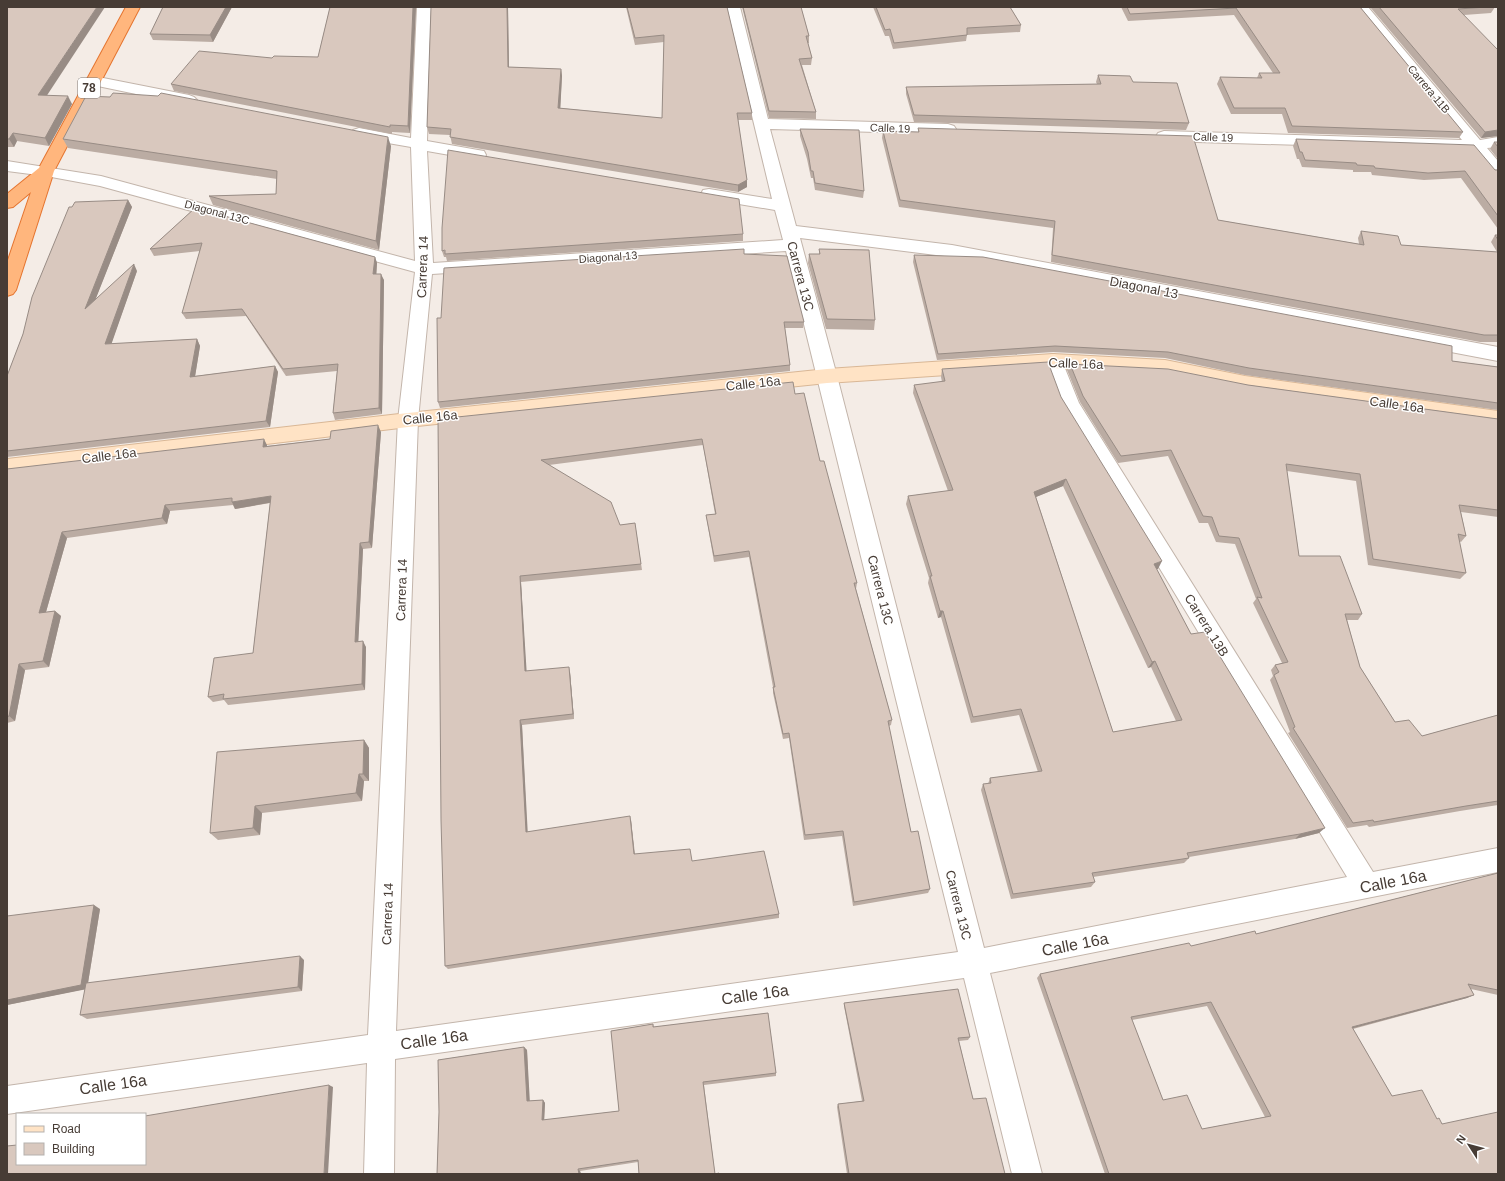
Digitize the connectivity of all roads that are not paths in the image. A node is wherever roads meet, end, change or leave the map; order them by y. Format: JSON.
{"nodes":[{"id":1,"x":134,"y":7,"type":"edge"},
{"id":2,"x":424,"y":7,"type":"edge"},
{"id":3,"x":736,"y":7,"type":"edge"},
{"id":4,"x":1360,"y":7,"type":"edge"},
{"id":5,"x":93,"y":81,"type":"junction"},
{"id":6,"x":205,"y":103,"type":"edge"},
{"id":7,"x":761,"y":124,"type":"junction"},
{"id":8,"x":343,"y":130,"type":"edge"},
{"id":9,"x":959,"y":130,"type":"edge"},
{"id":10,"x":1150,"y":135,"type":"edge"},
{"id":11,"x":1498,"y":142,"type":"edge"},
{"id":12,"x":419,"y":145,"type":"junction"},
{"id":13,"x":1476,"y":145,"type":"junction"},
{"id":14,"x":490,"y":157,"type":"edge"},
{"id":15,"x":7,"y":166,"type":"edge"},
{"id":16,"x":46,"y":171,"type":"junction"},
{"id":17,"x":1498,"y":172,"type":"edge"},
{"id":18,"x":695,"y":192,"type":"edge"},
{"id":19,"x":7,"y":203,"type":"edge"},
{"id":20,"x":783,"y":206,"type":"junction"},
{"id":21,"x":790,"y":238,"type":"junction"},
{"id":22,"x":424,"y":269,"type":"junction"},
{"id":23,"x":7,"y":290,"type":"edge"},
{"id":24,"x":1498,"y":354,"type":"edge"},
{"id":25,"x":1053,"y":361,"type":"junction"},
{"id":26,"x":827,"y":376,"type":"junction"},
{"id":27,"x":1498,"y":418,"type":"edge"},
{"id":28,"x":408,"y":420,"type":"junction"},
{"id":29,"x":7,"y":467,"type":"edge"},
{"id":30,"x":1498,"y":860,"type":"edge"},
{"id":31,"x":1367,"y":886,"type":"junction"},
{"id":32,"x":974,"y":964,"type":"junction"},
{"id":33,"x":381,"y":1046,"type":"junction"},
{"id":34,"x":7,"y":1100,"type":"edge"},
{"id":35,"x":379,"y":1174,"type":"edge"},
{"id":36,"x":1027,"y":1174,"type":"edge"}],
"edges":[{"from":1,"to":5,"type":"highway","number":"78"},
{"from":2,"to":12,"type":"street","name":"Carrera 14"},
{"from":3,"to":7,"type":"street","name":"Carrera 13C"},
{"from":4,"to":13,"type":"street","name":"Carrera 11B"},
{"from":5,"to":6,"type":"street"},
{"from":5,"to":16,"type":"highway","number":"78"},
{"from":7,"to":9,"type":"street","name":"Calle 19"},
{"from":7,"to":20,"type":"street","name":"Carrera 13C"},
{"from":8,"to":12,"type":"street"},
{"from":10,"to":13,"type":"street","name":"Calle 19"},
{"from":11,"to":13,"type":"street","name":"Calle 19"},
{"from":12,"to":14,"type":"street"},
{"from":12,"to":22,"type":"street","name":"Carrera 14"},
{"from":13,"to":17,"type":"street","name":"Carrera 11B"},
{"from":15,"to":16,"type":"street","name":"Diagonal 13C"},
{"from":16,"to":19,"type":"highway","number":"78"},
{"from":16,"to":22,"type":"street","name":"Diagonal 13C"},
{"from":16,"to":23,"type":"highway","number":"78"},
{"from":18,"to":20,"type":"street"},
{"from":20,"to":21,"type":"street","name":"Carrera 13C"},
{"from":21,"to":22,"type":"street","name":"Diagonal 13"},
{"from":21,"to":24,"type":"street","name":"Diagonal 13"},
{"from":21,"to":26,"type":"street","name":"Carrera 13C"},
{"from":22,"to":28,"type":"street","name":"Carrera 14"},
{"from":25,"to":26,"type":"main road","name":"Calle 16a"},
{"from":25,"to":27,"type":"main road","name":"Calle 16a"},
{"from":25,"to":31,"type":"street","name":"Carrera 13B"},
{"from":26,"to":28,"type":"main road","name":"Calle 16a"},
{"from":26,"to":32,"type":"street","name":"Carrera 13C"},
{"from":28,"to":29,"type":"main road","name":"Calle 16a"},
{"from":28,"to":33,"type":"street","name":"Carrera 14"},
{"from":30,"to":31,"type":"street","name":"Calle 16a"},
{"from":31,"to":32,"type":"street","name":"Calle 16a"},
{"from":32,"to":33,"type":"street","name":"Calle 16a"},
{"from":32,"to":36,"type":"street","name":"Carrera 13C"},
{"from":33,"to":34,"type":"street","name":"Calle 16a"},
{"from":33,"to":35,"type":"street","name":"Carrera 14"}]}
